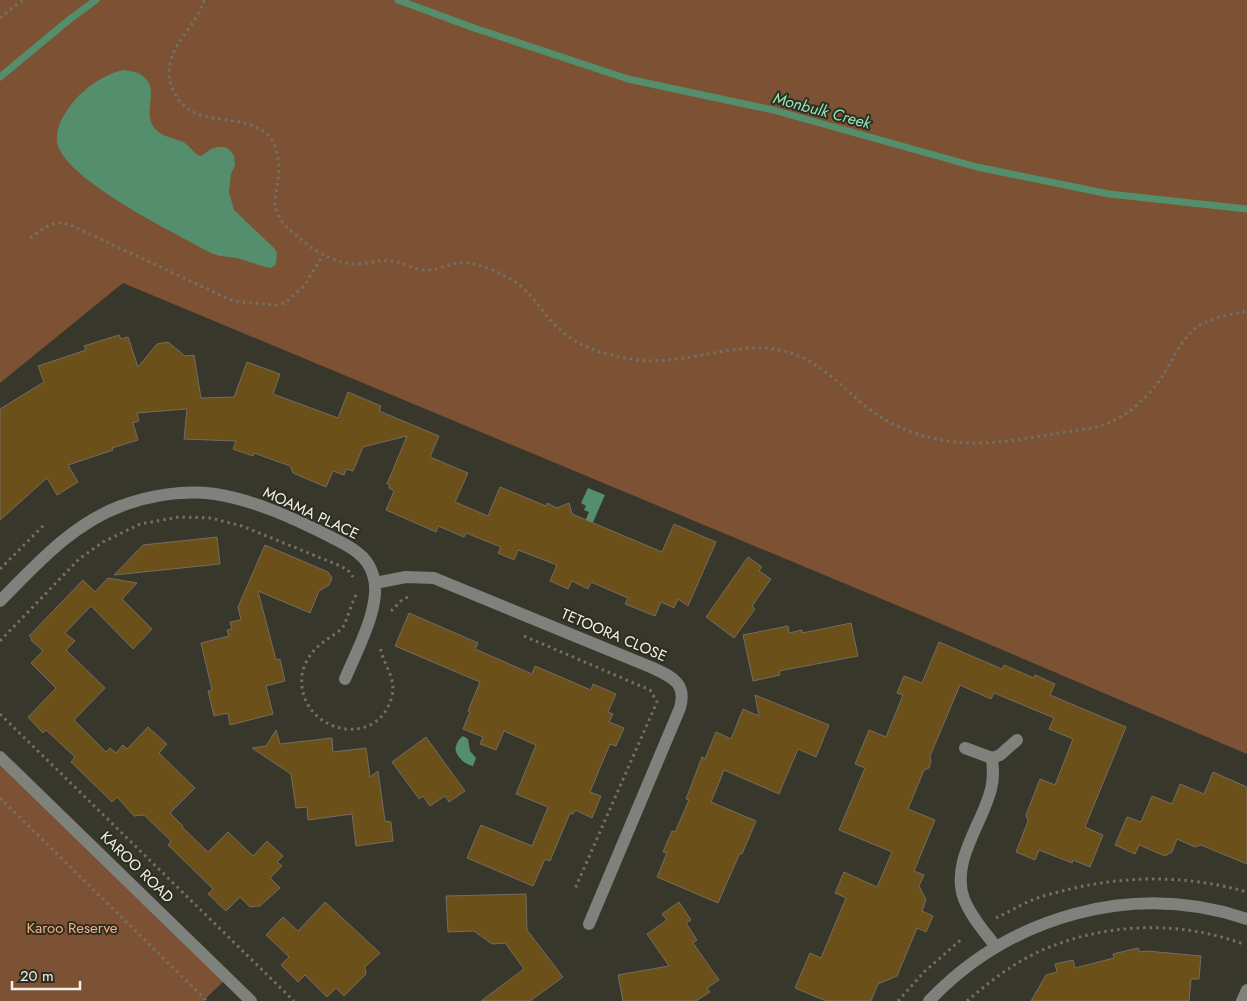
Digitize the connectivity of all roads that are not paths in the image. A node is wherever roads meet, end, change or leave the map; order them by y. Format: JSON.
{"nodes":[{"id":1,"x":375,"y":583,"type":"junction"},
{"id":2,"x":0,"y":601,"type":"edge"},
{"id":3,"x":345,"y":679,"type":"dead end"},
{"id":4,"x":1017,"y":740,"type":"dead end"},
{"id":5,"x":966,"y":748,"type":"dead end"},
{"id":6,"x":0,"y":757,"type":"edge"},
{"id":7,"x":992,"y":758,"type":"junction"},
{"id":8,"x":1247,"y":919,"type":"edge"},
{"id":9,"x":589,"y":924,"type":"dead end"},
{"id":10,"x":996,"y":948,"type":"junction"},
{"id":11,"x":1247,"y":990,"type":"edge"},
{"id":12,"x":251,"y":1001,"type":"edge"},
{"id":13,"x":929,"y":1001,"type":"edge"},
{"id":14,"x":1242,"y":1001,"type":"edge"}],
"edges":[{"from":1,"to":2,"type":"street","name":"MOAMA PLACE"},
{"from":1,"to":3,"type":"street"},
{"from":1,"to":9,"type":"street","name":"TETOORA CLOSE"},
{"from":4,"to":7,"type":"street"},
{"from":5,"to":7,"type":"street"},
{"from":6,"to":12,"type":"street","name":"KAROO ROAD"},
{"from":7,"to":10,"type":"street"},
{"from":8,"to":10,"type":"street"},
{"from":10,"to":13,"type":"street"},
{"from":11,"to":14,"type":"street"}]}
